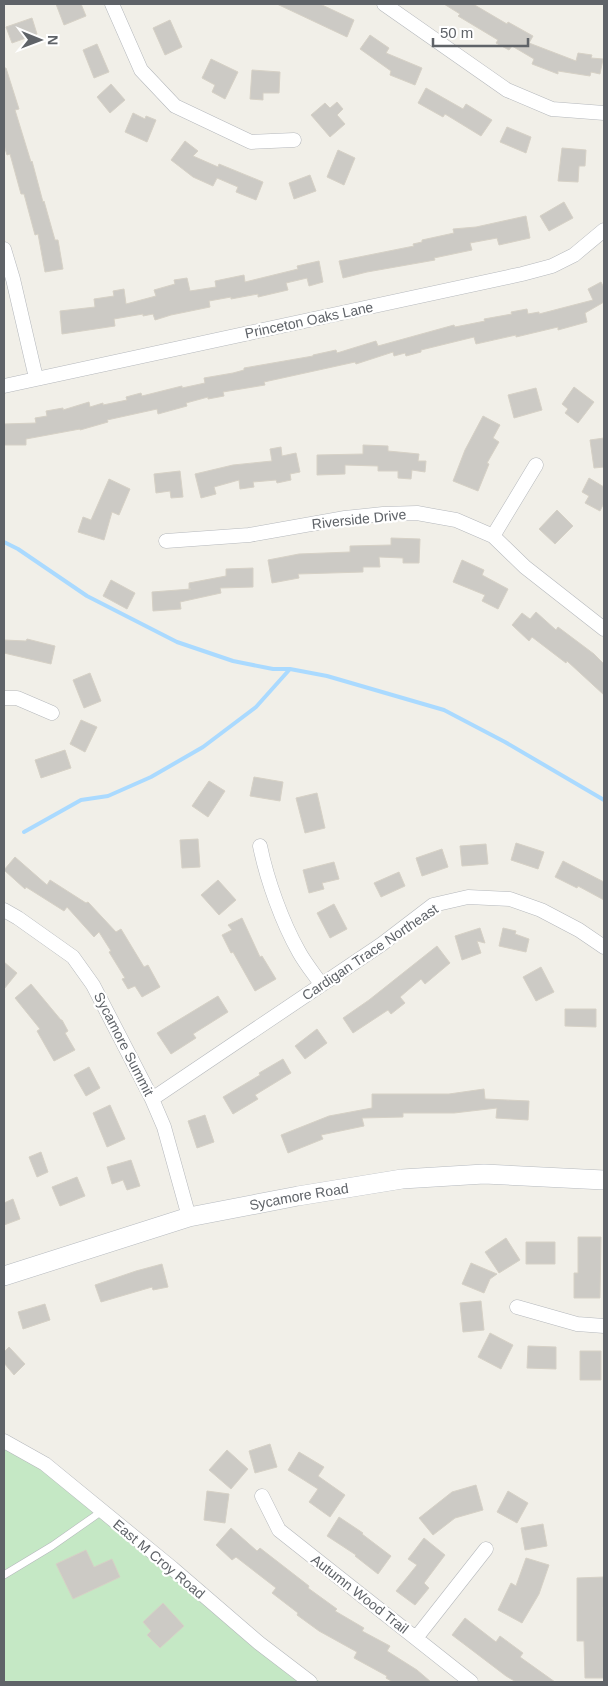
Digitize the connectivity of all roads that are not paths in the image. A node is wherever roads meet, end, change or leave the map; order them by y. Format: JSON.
{"nodes":[{"id":1,"x":112,"y":4,"type":"edge"},
{"id":2,"x":384,"y":4,"type":"edge"},
{"id":3,"x":604,"y":113,"type":"edge"},
{"id":4,"x":294,"y":140,"type":"dead end"},
{"id":5,"x":604,"y":230,"type":"edge"},
{"id":6,"x":4,"y":249,"type":"edge"},
{"id":7,"x":36,"y":378,"type":"junction"},
{"id":8,"x":4,"y":386,"type":"edge"},
{"id":9,"x":536,"y":465,"type":"dead end"},
{"id":10,"x":493,"y":536,"type":"junction"},
{"id":11,"x":166,"y":541,"type":"dead end"},
{"id":12,"x":604,"y":629,"type":"edge"},
{"id":13,"x":4,"y":698,"type":"edge"},
{"id":14,"x":52,"y":713,"type":"dead end"},
{"id":15,"x":260,"y":846,"type":"dead end"},
{"id":16,"x":4,"y":910,"type":"edge"},
{"id":17,"x":604,"y":947,"type":"edge"},
{"id":18,"x":321,"y":984,"type":"junction"},
{"id":19,"x":152,"y":1099,"type":"junction"},
{"id":20,"x":604,"y":1180,"type":"edge"},
{"id":21,"x":189,"y":1217,"type":"junction"},
{"id":22,"x":4,"y":1276,"type":"edge"},
{"id":23,"x":517,"y":1307,"type":"dead end"},
{"id":24,"x":604,"y":1326,"type":"edge"},
{"id":25,"x":4,"y":1441,"type":"edge"},
{"id":26,"x":262,"y":1496,"type":"dead end"},
{"id":27,"x":102,"y":1511,"type":"junction"},
{"id":28,"x":486,"y":1549,"type":"dead end"},
{"id":29,"x":4,"y":1575,"type":"edge"},
{"id":30,"x":416,"y":1638,"type":"junction"},
{"id":31,"x":310,"y":1682,"type":"edge"},
{"id":32,"x":470,"y":1682,"type":"edge"}],
"edges":[{"from":1,"to":4,"type":"street"},
{"from":2,"to":3,"type":"street"},
{"from":5,"to":7,"type":"street","name":"Princeton Oaks Lane"},
{"from":6,"to":7,"type":"street"},
{"from":7,"to":8,"type":"street","name":"Princeton Oaks Lane"},
{"from":9,"to":10,"type":"street"},
{"from":10,"to":11,"type":"street","name":"Riverside Drive"},
{"from":10,"to":12,"type":"street","name":"Riverside Drive"},
{"from":13,"to":14,"type":"street"},
{"from":15,"to":18,"type":"street"},
{"from":16,"to":19,"type":"street","name":"Sycamore Summit"},
{"from":17,"to":18,"type":"street","name":"Cardigan Trace Northeast"},
{"from":18,"to":19,"type":"street","name":"Cardigan Trace Northeast"},
{"from":19,"to":21,"type":"street","name":"Sycamore Summit"},
{"from":20,"to":21,"type":"street","name":"Sycamore Road"},
{"from":21,"to":22,"type":"street","name":"Sycamore Road"},
{"from":23,"to":24,"type":"street"},
{"from":25,"to":27,"type":"street","name":"East M Croy Road"},
{"from":26,"to":30,"type":"street","name":"Autumn Wood Trail"},
{"from":27,"to":29,"type":"lane"},
{"from":27,"to":31,"type":"street","name":"East M Croy Road"},
{"from":28,"to":30,"type":"street"},
{"from":30,"to":32,"type":"street","name":"Autumn Wood Trail"}]}
